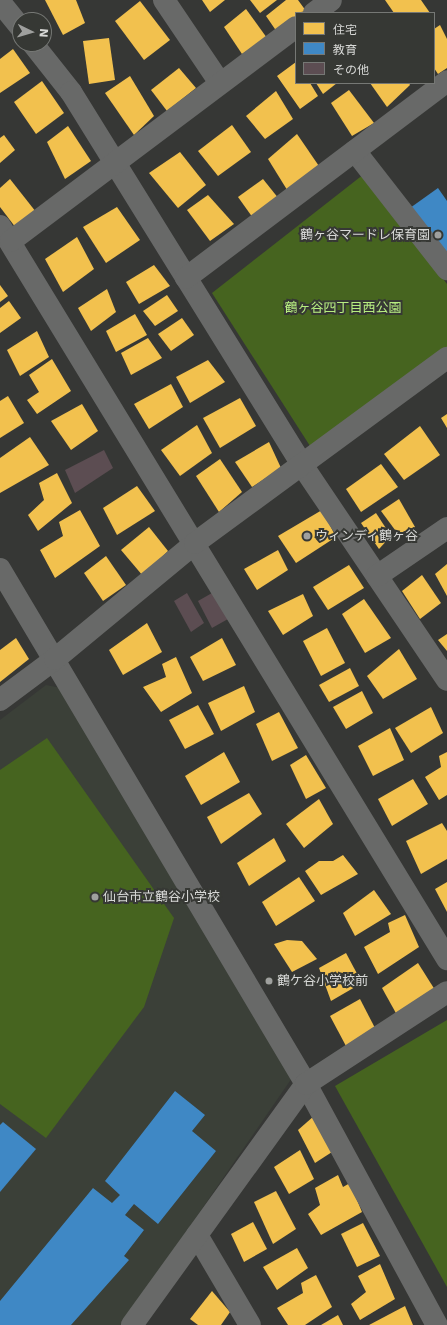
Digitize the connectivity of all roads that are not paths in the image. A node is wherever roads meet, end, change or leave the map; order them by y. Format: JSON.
{"nodes":[{"id":1,"x":164,"y":0,"type":"edge"},
{"id":2,"x":0,"y":2,"type":"edge"},
{"id":3,"x":12,"y":17,"type":"edge"},
{"id":4,"x":295,"y":27,"type":"edge"},
{"id":5,"x":39,"y":52,"type":"edge"},
{"id":6,"x":447,"y":81,"type":"edge"},
{"id":7,"x":220,"y":83,"type":"junction"},
{"id":8,"x":355,"y":151,"type":"junction"},
{"id":9,"x":114,"y":164,"type":"junction"},
{"id":10,"x":6,"y":234,"type":"edge"},
{"id":11,"x":447,"y":269,"type":"edge"},
{"id":12,"x":186,"y":278,"type":"junction"},
{"id":13,"x":447,"y":358,"type":"edge"},
{"id":14,"x":302,"y":464,"type":"junction"},
{"id":15,"x":447,"y":528,"type":"edge"},
{"id":16,"x":194,"y":544,"type":"junction"},
{"id":17,"x":0,"y":569,"type":"edge"},
{"id":18,"x":377,"y":576,"type":"junction"},
{"id":19,"x":56,"y":659,"type":"junction"},
{"id":20,"x":447,"y":680,"type":"edge"},
{"id":21,"x":0,"y":700,"type":"edge"},
{"id":22,"x":447,"y":960,"type":"edge"},
{"id":23,"x":447,"y":992,"type":"edge"},
{"id":24,"x":306,"y":1084,"type":"junction"},
{"id":25,"x":197,"y":1235,"type":"junction"},
{"id":26,"x":132,"y":1325,"type":"edge"},
{"id":27,"x":250,"y":1325,"type":"edge"},
{"id":28,"x":437,"y":1325,"type":"edge"}],
"edges":[{"from":1,"to":7,"type":"street"},
{"from":2,"to":3,"type":"street"},
{"from":4,"to":7,"type":"street"},
{"from":5,"to":9,"type":"street"},
{"from":6,"to":8,"type":"street"},
{"from":7,"to":9,"type":"street"},
{"from":8,"to":11,"type":"street"},
{"from":8,"to":12,"type":"street"},
{"from":9,"to":10,"type":"street"},
{"from":9,"to":12,"type":"street"},
{"from":10,"to":16,"type":"street"},
{"from":12,"to":14,"type":"street"},
{"from":13,"to":14,"type":"street"},
{"from":14,"to":16,"type":"street"},
{"from":14,"to":18,"type":"street"},
{"from":15,"to":18,"type":"street"},
{"from":16,"to":19,"type":"street"},
{"from":16,"to":22,"type":"street"},
{"from":17,"to":19,"type":"street"},
{"from":18,"to":20,"type":"street"},
{"from":19,"to":21,"type":"street"},
{"from":19,"to":24,"type":"street"},
{"from":23,"to":24,"type":"street"},
{"from":24,"to":25,"type":"street"},
{"from":24,"to":28,"type":"street"},
{"from":25,"to":26,"type":"street"},
{"from":25,"to":27,"type":"street"}]}
